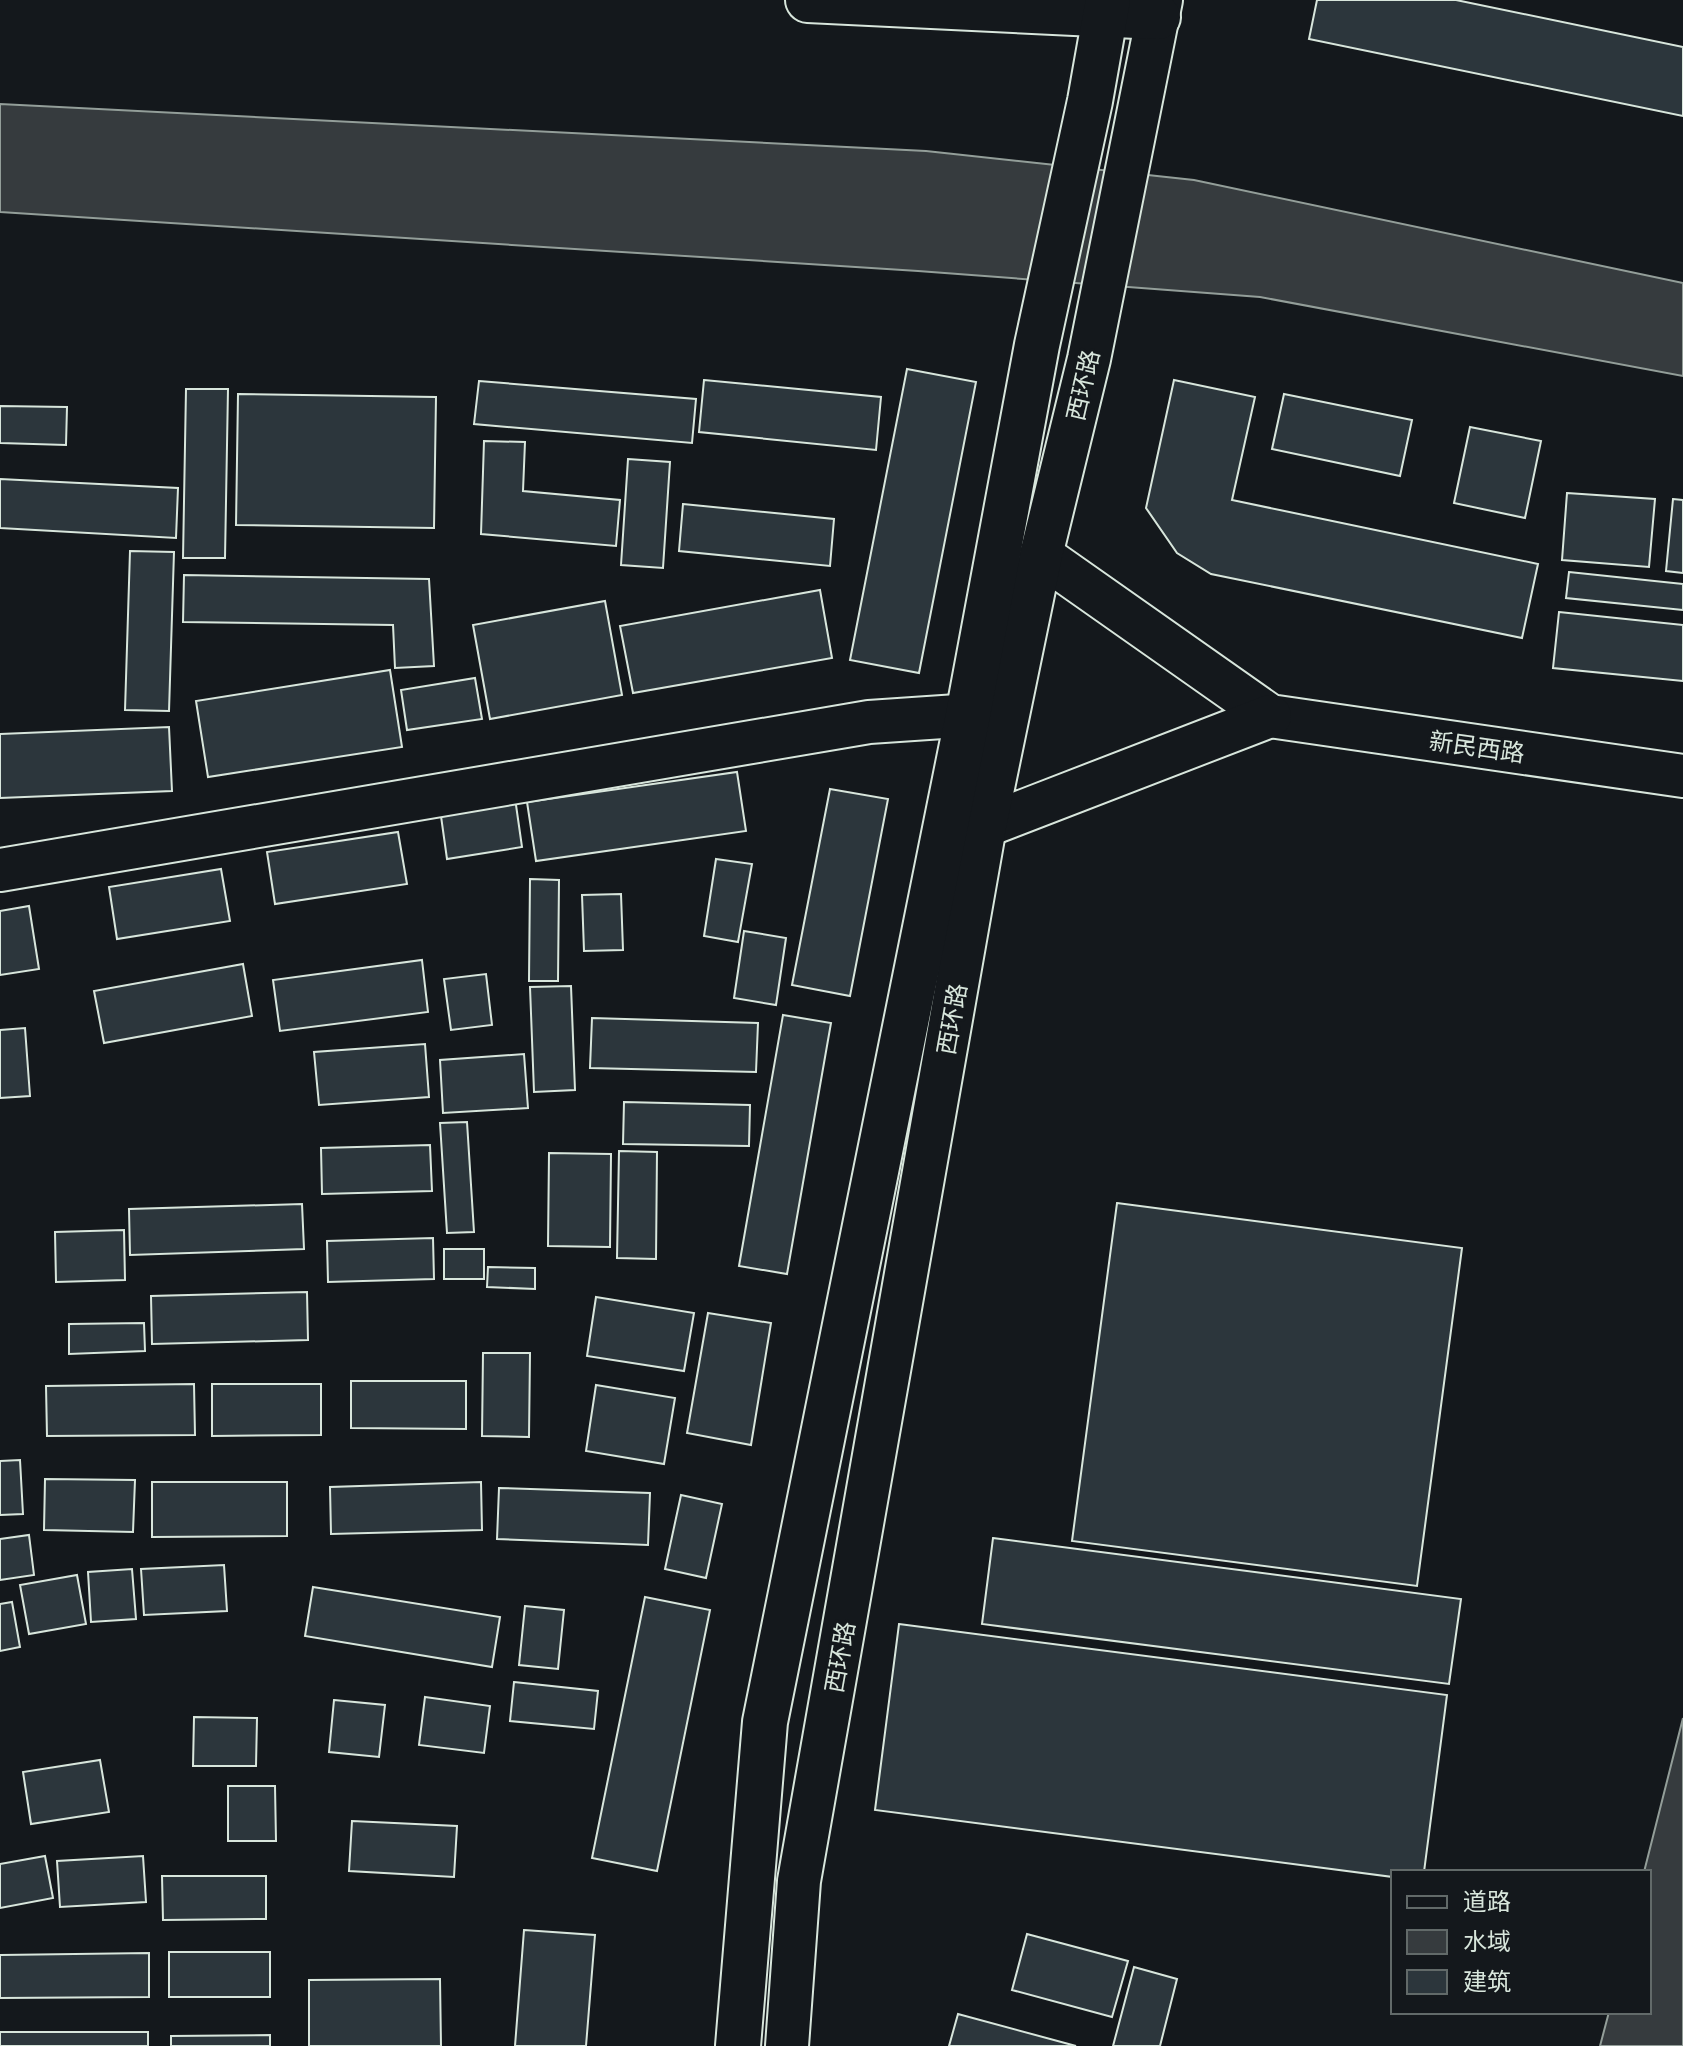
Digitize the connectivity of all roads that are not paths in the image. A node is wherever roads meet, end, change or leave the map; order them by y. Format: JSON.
{"nodes":[{"id":1,"x":808,"y":0,"type":"edge"},
{"id":2,"x":1107,"y":7,"type":"edge"},
{"id":3,"x":1160,"y":8,"type":"edge"},
{"id":4,"x":1041,"y":555,"type":"junction"},
{"id":5,"x":988,"y":714,"type":"junction"},
{"id":6,"x":1270,"y":716,"type":"junction"},
{"id":7,"x":1683,"y":776,"type":"edge"},
{"id":8,"x":985,"y":826,"type":"junction"},
{"id":9,"x":0,"y":870,"type":"edge"},
{"id":10,"x":744,"y":1972,"type":"junction"},
{"id":11,"x":722,"y":2046,"type":"edge"},
{"id":12,"x":738,"y":2046,"type":"edge"},
{"id":13,"x":787,"y":2046,"type":"edge"}],
"edges":[{"from":1,"to":2,"type":"main road"},
{"from":2,"to":3,"type":"main road"},
{"from":2,"to":5,"type":"main road","name":"西环路"},
{"from":3,"to":4,"type":"street","name":"西环路"},
{"from":4,"to":5,"type":"street","name":"西环路"},
{"from":4,"to":6,"type":"street","name":"新民西路"},
{"from":5,"to":8,"type":"street","name":"西环路"},
{"from":5,"to":9,"type":"street"},
{"from":5,"to":10,"type":"main road","name":"西环路"},
{"from":6,"to":7,"type":"street","name":"新民西路"},
{"from":6,"to":8,"type":"street","name":"新民西路"},
{"from":8,"to":13,"type":"street","name":"西环路"},
{"from":10,"to":11,"type":"street"},
{"from":10,"to":12,"type":"main road","name":"西环路"}]}
